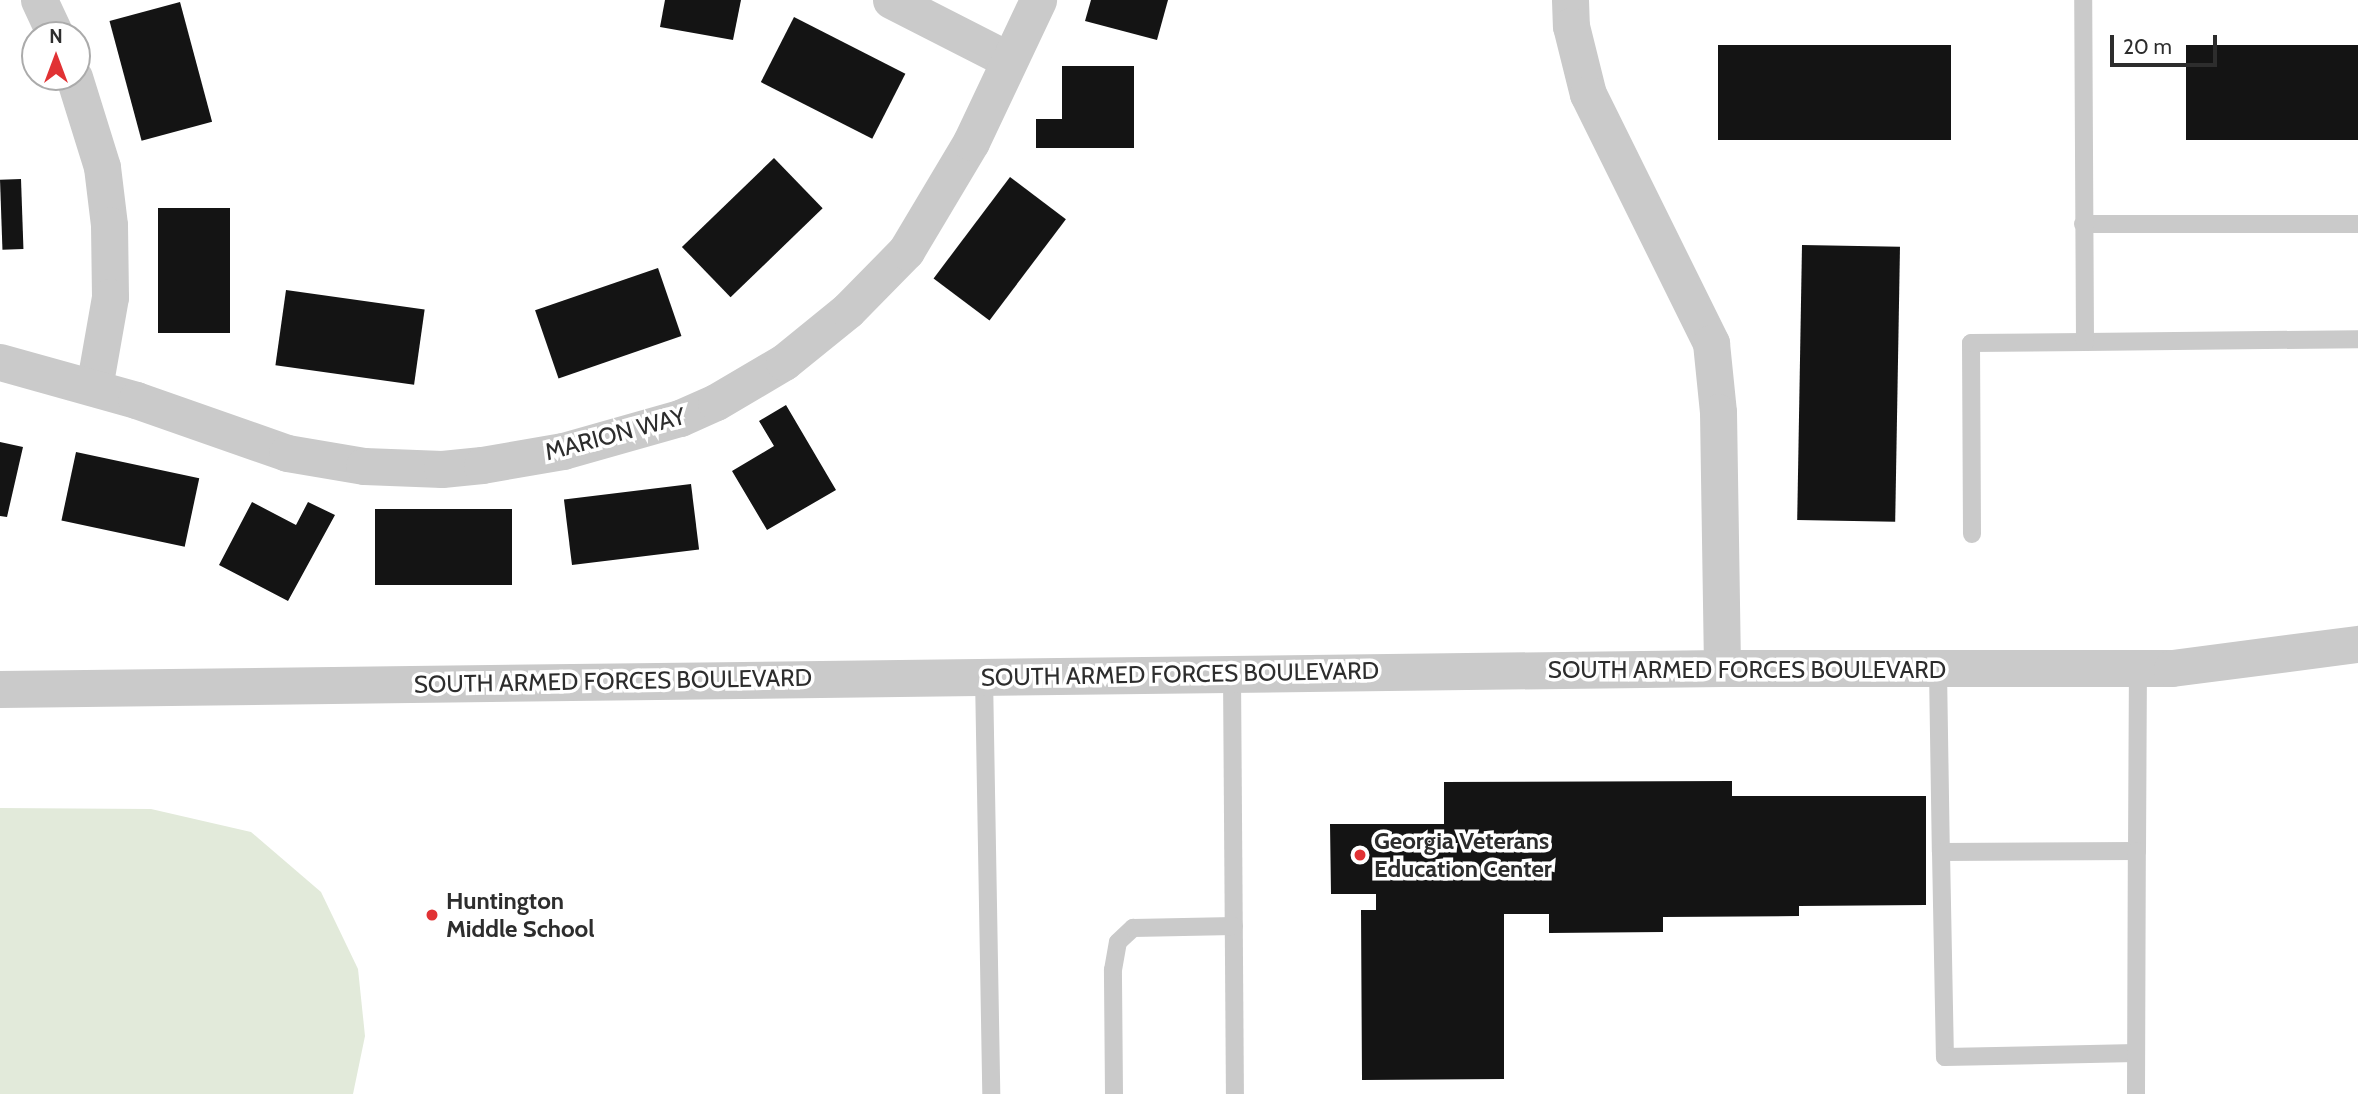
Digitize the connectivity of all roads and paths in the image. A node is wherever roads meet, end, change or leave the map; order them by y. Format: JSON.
{"nodes":[{"id":1,"x":39,"y":0,"type":"edge"},
{"id":2,"x":891,"y":0,"type":"edge"},
{"id":3,"x":1038,"y":0,"type":"edge"},
{"id":4,"x":1570,"y":0,"type":"edge"},
{"id":5,"x":2083,"y":0,"type":"edge"},
{"id":6,"x":49,"y":21,"type":"edge"},
{"id":7,"x":1009,"y":60,"type":"junction"},
{"id":8,"x":78,"y":91,"type":"edge"},
{"id":9,"x":2083,"y":224,"type":"junction"},
{"id":10,"x":2358,"y":224,"type":"edge"},
{"id":11,"x":2358,"y":339,"type":"edge"},
{"id":12,"x":2085,"y":342,"type":"junction"},
{"id":13,"x":0,"y":362,"type":"edge"},
{"id":14,"x":94,"y":388,"type":"junction"},
{"id":15,"x":1972,"y":534,"type":"dead end"},
{"id":16,"x":2358,"y":644,"type":"edge"},
{"id":17,"x":1722,"y":668,"type":"junction"},
{"id":18,"x":2138,"y":668,"type":"junction"},
{"id":19,"x":1938,"y":670,"type":"junction"},
{"id":20,"x":1232,"y":674,"type":"junction"},
{"id":21,"x":984,"y":676,"type":"junction"},
{"id":22,"x":0,"y":689,"type":"edge"},
{"id":23,"x":2137,"y":851,"type":"junction"},
{"id":24,"x":1941,"y":852,"type":"junction"},
{"id":25,"x":1234,"y":926,"type":"junction"},
{"id":26,"x":2136,"y":1053,"type":"junction"},
{"id":27,"x":991,"y":1094,"type":"edge"},
{"id":28,"x":1114,"y":1094,"type":"edge"},
{"id":29,"x":1235,"y":1094,"type":"edge"},
{"id":30,"x":2136,"y":1094,"type":"edge"}],
"edges":[{"from":1,"to":6,"type":"street"},
{"from":2,"to":7,"type":"street"},
{"from":3,"to":7,"type":"street","name":"MARION WAY"},
{"from":4,"to":17,"type":"street"},
{"from":5,"to":9,"type":"lane"},
{"from":7,"to":14,"type":"street","name":"MARION WAY"},
{"from":8,"to":14,"type":"street"},
{"from":9,"to":10,"type":"lane"},
{"from":9,"to":12,"type":"lane"},
{"from":11,"to":12,"type":"lane"},
{"from":12,"to":15,"type":"lane"},
{"from":13,"to":14,"type":"street","name":"MARION WAY"},
{"from":16,"to":18,"type":"street","name":"SOUTH ARMED FORCES BOULEVARD"},
{"from":17,"to":19,"type":"street","name":"SOUTH ARMED FORCES BOULEVARD"},
{"from":17,"to":20,"type":"street","name":"SOUTH ARMED FORCES BOULEVARD"},
{"from":18,"to":19,"type":"street","name":"SOUTH ARMED FORCES BOULEVARD"},
{"from":18,"to":23,"type":"lane"},
{"from":19,"to":24,"type":"lane"},
{"from":20,"to":21,"type":"street","name":"SOUTH ARMED FORCES BOULEVARD"},
{"from":20,"to":25,"type":"lane"},
{"from":21,"to":22,"type":"street","name":"SOUTH ARMED FORCES BOULEVARD"},
{"from":21,"to":27,"type":"lane"},
{"from":23,"to":24,"type":"lane"},
{"from":23,"to":26,"type":"lane"},
{"from":24,"to":26,"type":"lane"},
{"from":25,"to":28,"type":"lane"},
{"from":25,"to":29,"type":"lane"},
{"from":26,"to":30,"type":"lane"}]}
